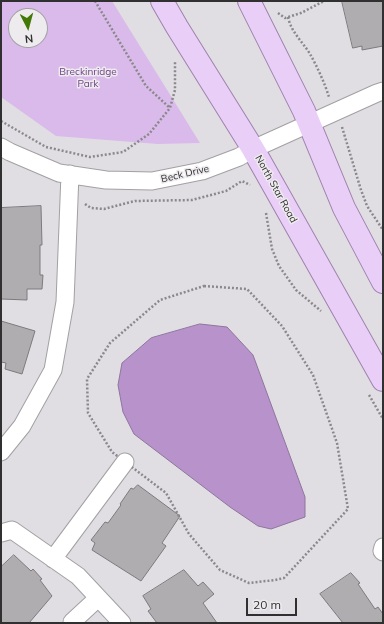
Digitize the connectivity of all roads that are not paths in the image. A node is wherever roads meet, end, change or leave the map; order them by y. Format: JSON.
{"nodes":[{"id":1,"x":162,"y":1,"type":"edge"},
{"id":2,"x":249,"y":1,"type":"edge"},
{"id":3,"x":383,"y":92,"type":"edge"},
{"id":4,"x":310,"y":124,"type":"junction"},
{"id":5,"x":1,"y":147,"type":"edge"},
{"id":6,"x":253,"y":149,"type":"junction"},
{"id":7,"x":70,"y":182,"type":"junction"},
{"id":8,"x":383,"y":282,"type":"edge"},
{"id":9,"x":376,"y":387,"type":"edge"},
{"id":10,"x":1,"y":452,"type":"edge"},
{"id":11,"x":125,"y":462,"type":"road end"},
{"id":12,"x":1,"y":533,"type":"edge"},
{"id":13,"x":383,"y":547,"type":"edge"},
{"id":14,"x":383,"y":552,"type":"edge"},
{"id":15,"x":53,"y":559,"type":"junction"},
{"id":16,"x":98,"y":598,"type":"junction"},
{"id":17,"x":72,"y":623,"type":"edge"},
{"id":18,"x":122,"y":623,"type":"edge"}],
"edges":[{"from":1,"to":6,"type":"main road","name":"North Star Road"},
{"from":2,"to":4,"type":"main road"},
{"from":3,"to":4,"type":"street","name":"Beck Drive"},
{"from":4,"to":6,"type":"street","name":"Beck Drive"},
{"from":4,"to":8,"type":"main road"},
{"from":5,"to":7,"type":"street","name":"Beck Drive"},
{"from":6,"to":7,"type":"street","name":"Beck Drive"},
{"from":6,"to":9,"type":"main road","name":"North Star Road"},
{"from":7,"to":10,"type":"street"},
{"from":11,"to":15,"type":"street"},
{"from":12,"to":15,"type":"street"},
{"from":13,"to":14,"type":"street"},
{"from":15,"to":16,"type":"street"},
{"from":16,"to":17,"type":"street"},
{"from":16,"to":18,"type":"street"}]}
